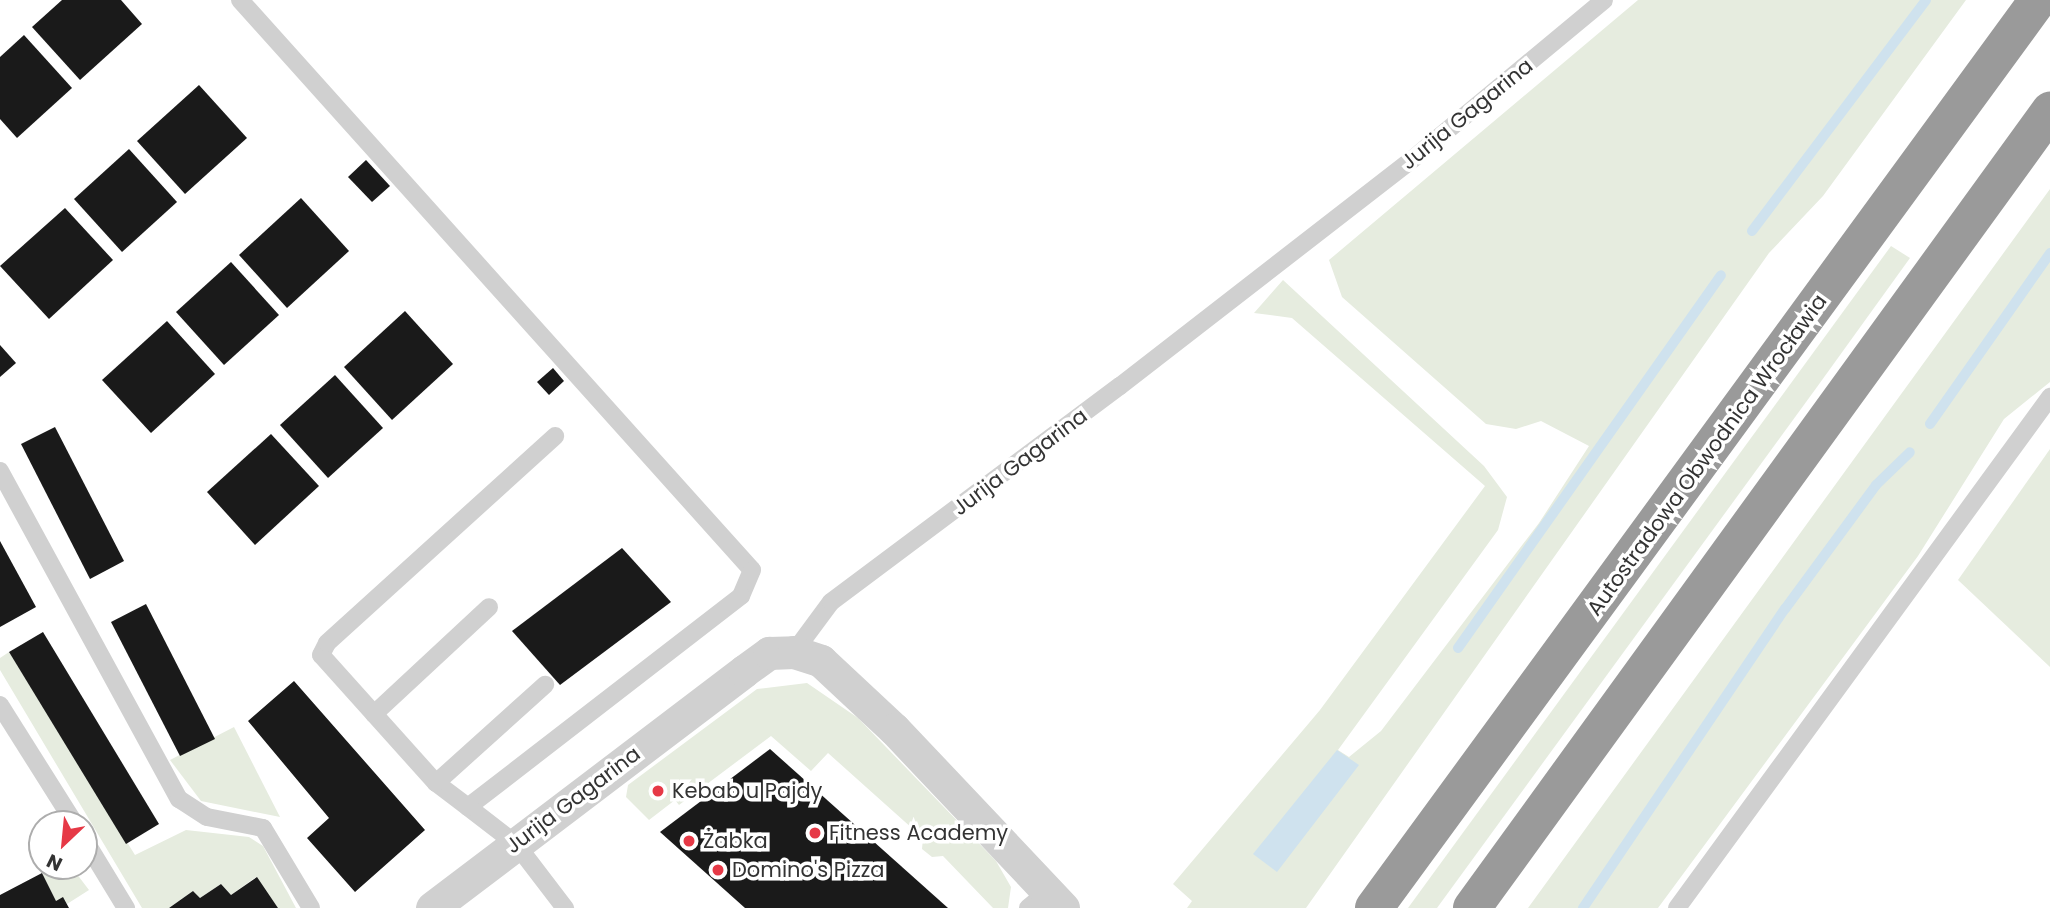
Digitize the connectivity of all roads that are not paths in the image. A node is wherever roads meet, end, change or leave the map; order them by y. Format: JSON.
{"nodes":[{"id":1,"x":240,"y":0,"type":"edge"},
{"id":2,"x":1604,"y":0,"type":"edge"},
{"id":3,"x":2038,"y":0,"type":"edge"},
{"id":4,"x":2050,"y":111,"type":"edge"},
{"id":5,"x":2050,"y":397,"type":"edge"},
{"id":6,"x":555,"y":436,"type":"dead end"},
{"id":7,"x":0,"y":471,"type":"edge"},
{"id":8,"x":489,"y":607,"type":"dead end"},
{"id":9,"x":794,"y":652,"type":"junction"},
{"id":10,"x":545,"y":685,"type":"dead end"},
{"id":11,"x":0,"y":705,"type":"edge"},
{"id":12,"x":374,"y":714,"type":"junction"},
{"id":13,"x":436,"y":783,"type":"junction"},
{"id":14,"x":468,"y":807,"type":"junction"},
{"id":15,"x":66,"y":810,"type":"edge"},
{"id":16,"x":516,"y":844,"type":"junction"},
{"id":17,"x":98,"y":862,"type":"edge"},
{"id":18,"x":1046,"y":902,"type":"edge"},
{"id":19,"x":126,"y":908,"type":"edge"},
{"id":20,"x":311,"y":908,"type":"edge"},
{"id":21,"x":432,"y":908,"type":"edge"},
{"id":22,"x":565,"y":908,"type":"edge"},
{"id":23,"x":1374,"y":908,"type":"edge"},
{"id":24,"x":1472,"y":908,"type":"edge"},
{"id":25,"x":1676,"y":908,"type":"edge"}],
"edges":[{"from":1,"to":14,"type":"lane"},
{"from":2,"to":9,"type":"lane","name":"Jurija Gagarina"},
{"from":3,"to":23,"type":"highway","name":"Autostradowa Obwodnica Wrocławia"},
{"from":4,"to":24,"type":"highway"},
{"from":5,"to":25,"type":"lane"},
{"from":6,"to":12,"type":"lane"},
{"from":7,"to":20,"type":"lane"},
{"from":8,"to":12,"type":"lane"},
{"from":9,"to":16,"type":"street","name":"Jurija Gagarina"},
{"from":9,"to":18,"type":"street"},
{"from":10,"to":13,"type":"lane"},
{"from":11,"to":15,"type":"lane"},
{"from":12,"to":13,"type":"lane"},
{"from":13,"to":14,"type":"lane"},
{"from":14,"to":16,"type":"lane"},
{"from":16,"to":21,"type":"street","name":"Jurija Gagarina"},
{"from":16,"to":22,"type":"lane"},
{"from":17,"to":19,"type":"lane"}]}
